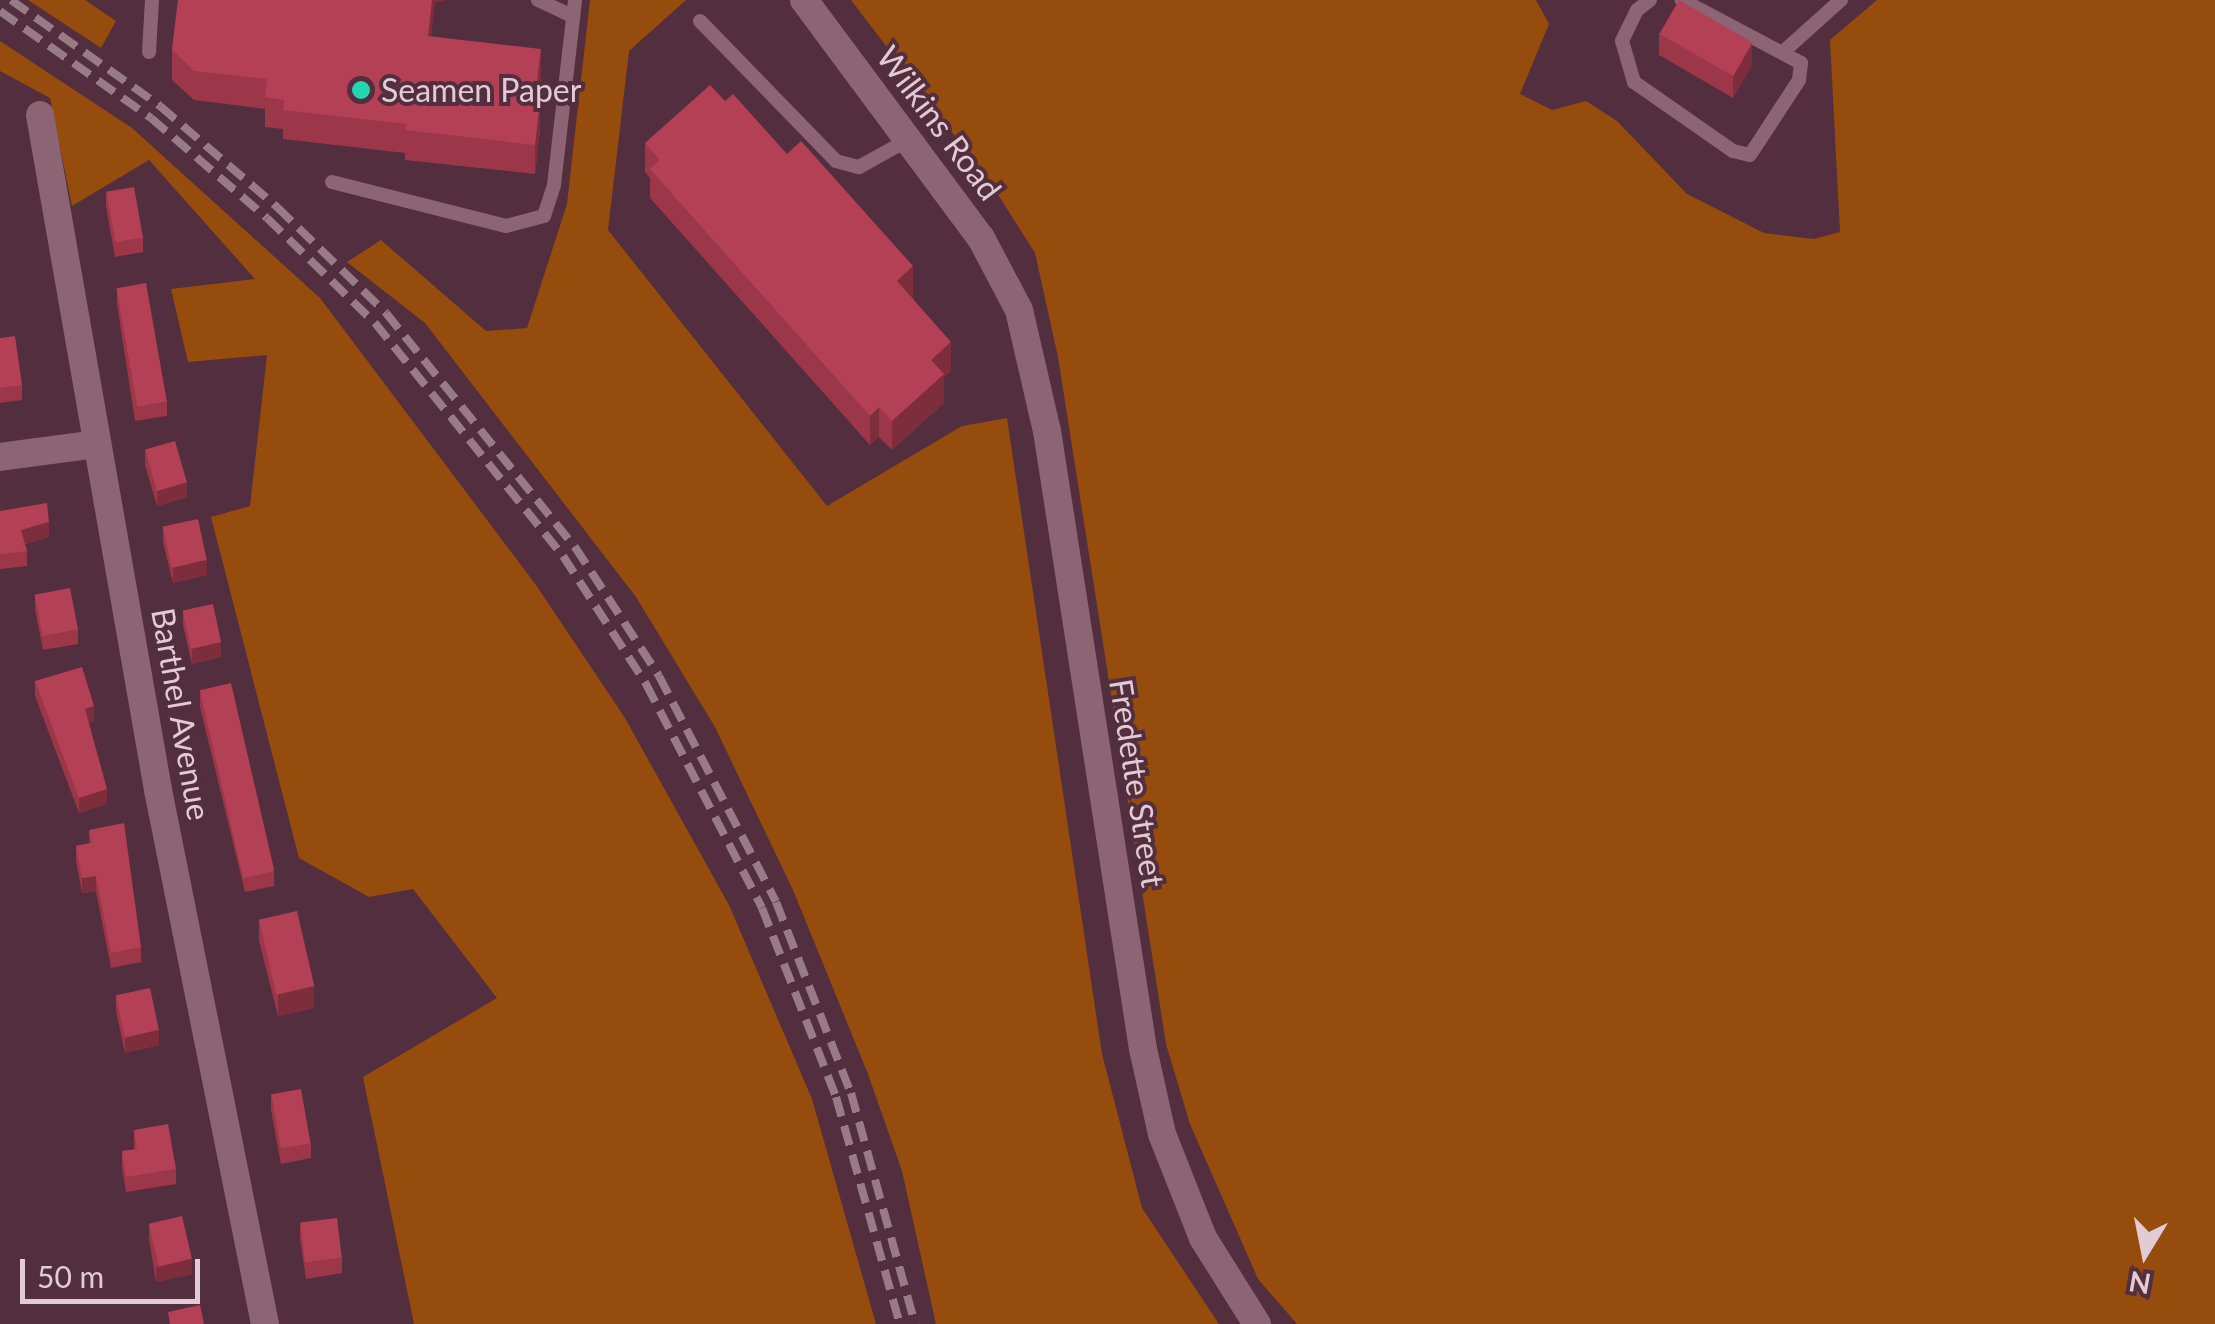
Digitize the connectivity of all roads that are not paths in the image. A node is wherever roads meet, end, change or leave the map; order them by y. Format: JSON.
{"nodes":[{"id":1,"x":152,"y":0,"type":"edge"},
{"id":2,"x":538,"y":0,"type":"edge"},
{"id":3,"x":575,"y":0,"type":"edge"},
{"id":4,"x":804,"y":0,"type":"edge"},
{"id":5,"x":1650,"y":0,"type":"edge"},
{"id":6,"x":1682,"y":0,"type":"edge"},
{"id":7,"x":1841,"y":0,"type":"edge"},
{"id":8,"x":573,"y":16,"type":"junction"},
{"id":9,"x":700,"y":21,"type":"dead end"},
{"id":10,"x":149,"y":52,"type":"dead end"},
{"id":11,"x":1783,"y":52,"type":"junction"},
{"id":12,"x":40,"y":114,"type":"dead end"},
{"id":13,"x":908,"y":140,"type":"junction"},
{"id":14,"x":332,"y":182,"type":"dead end"},
{"id":15,"x":982,"y":240,"type":"joint"},
{"id":16,"x":96,"y":444,"type":"junction"},
{"id":17,"x":0,"y":458,"type":"edge"},
{"id":18,"x":265,"y":1324,"type":"edge"},
{"id":19,"x":1257,"y":1324,"type":"edge"}],
"edges":[{"from":1,"to":10,"type":"lane"},
{"from":2,"to":8,"type":"lane"},
{"from":3,"to":8,"type":"lane"},
{"from":4,"to":13,"type":"street","name":"Wilkins Road"},
{"from":5,"to":11,"type":"lane"},
{"from":6,"to":11,"type":"lane"},
{"from":7,"to":11,"type":"lane"},
{"from":8,"to":14,"type":"lane"},
{"from":9,"to":13,"type":"lane"},
{"from":12,"to":16,"type":"street","name":"Barthel Avenue"},
{"from":13,"to":15,"type":"street","name":"Wilkins Road"},
{"from":15,"to":19,"type":"street","name":"Fredette Street"},
{"from":16,"to":17,"type":"street"},
{"from":16,"to":18,"type":"street","name":"Barthel Avenue"}]}
